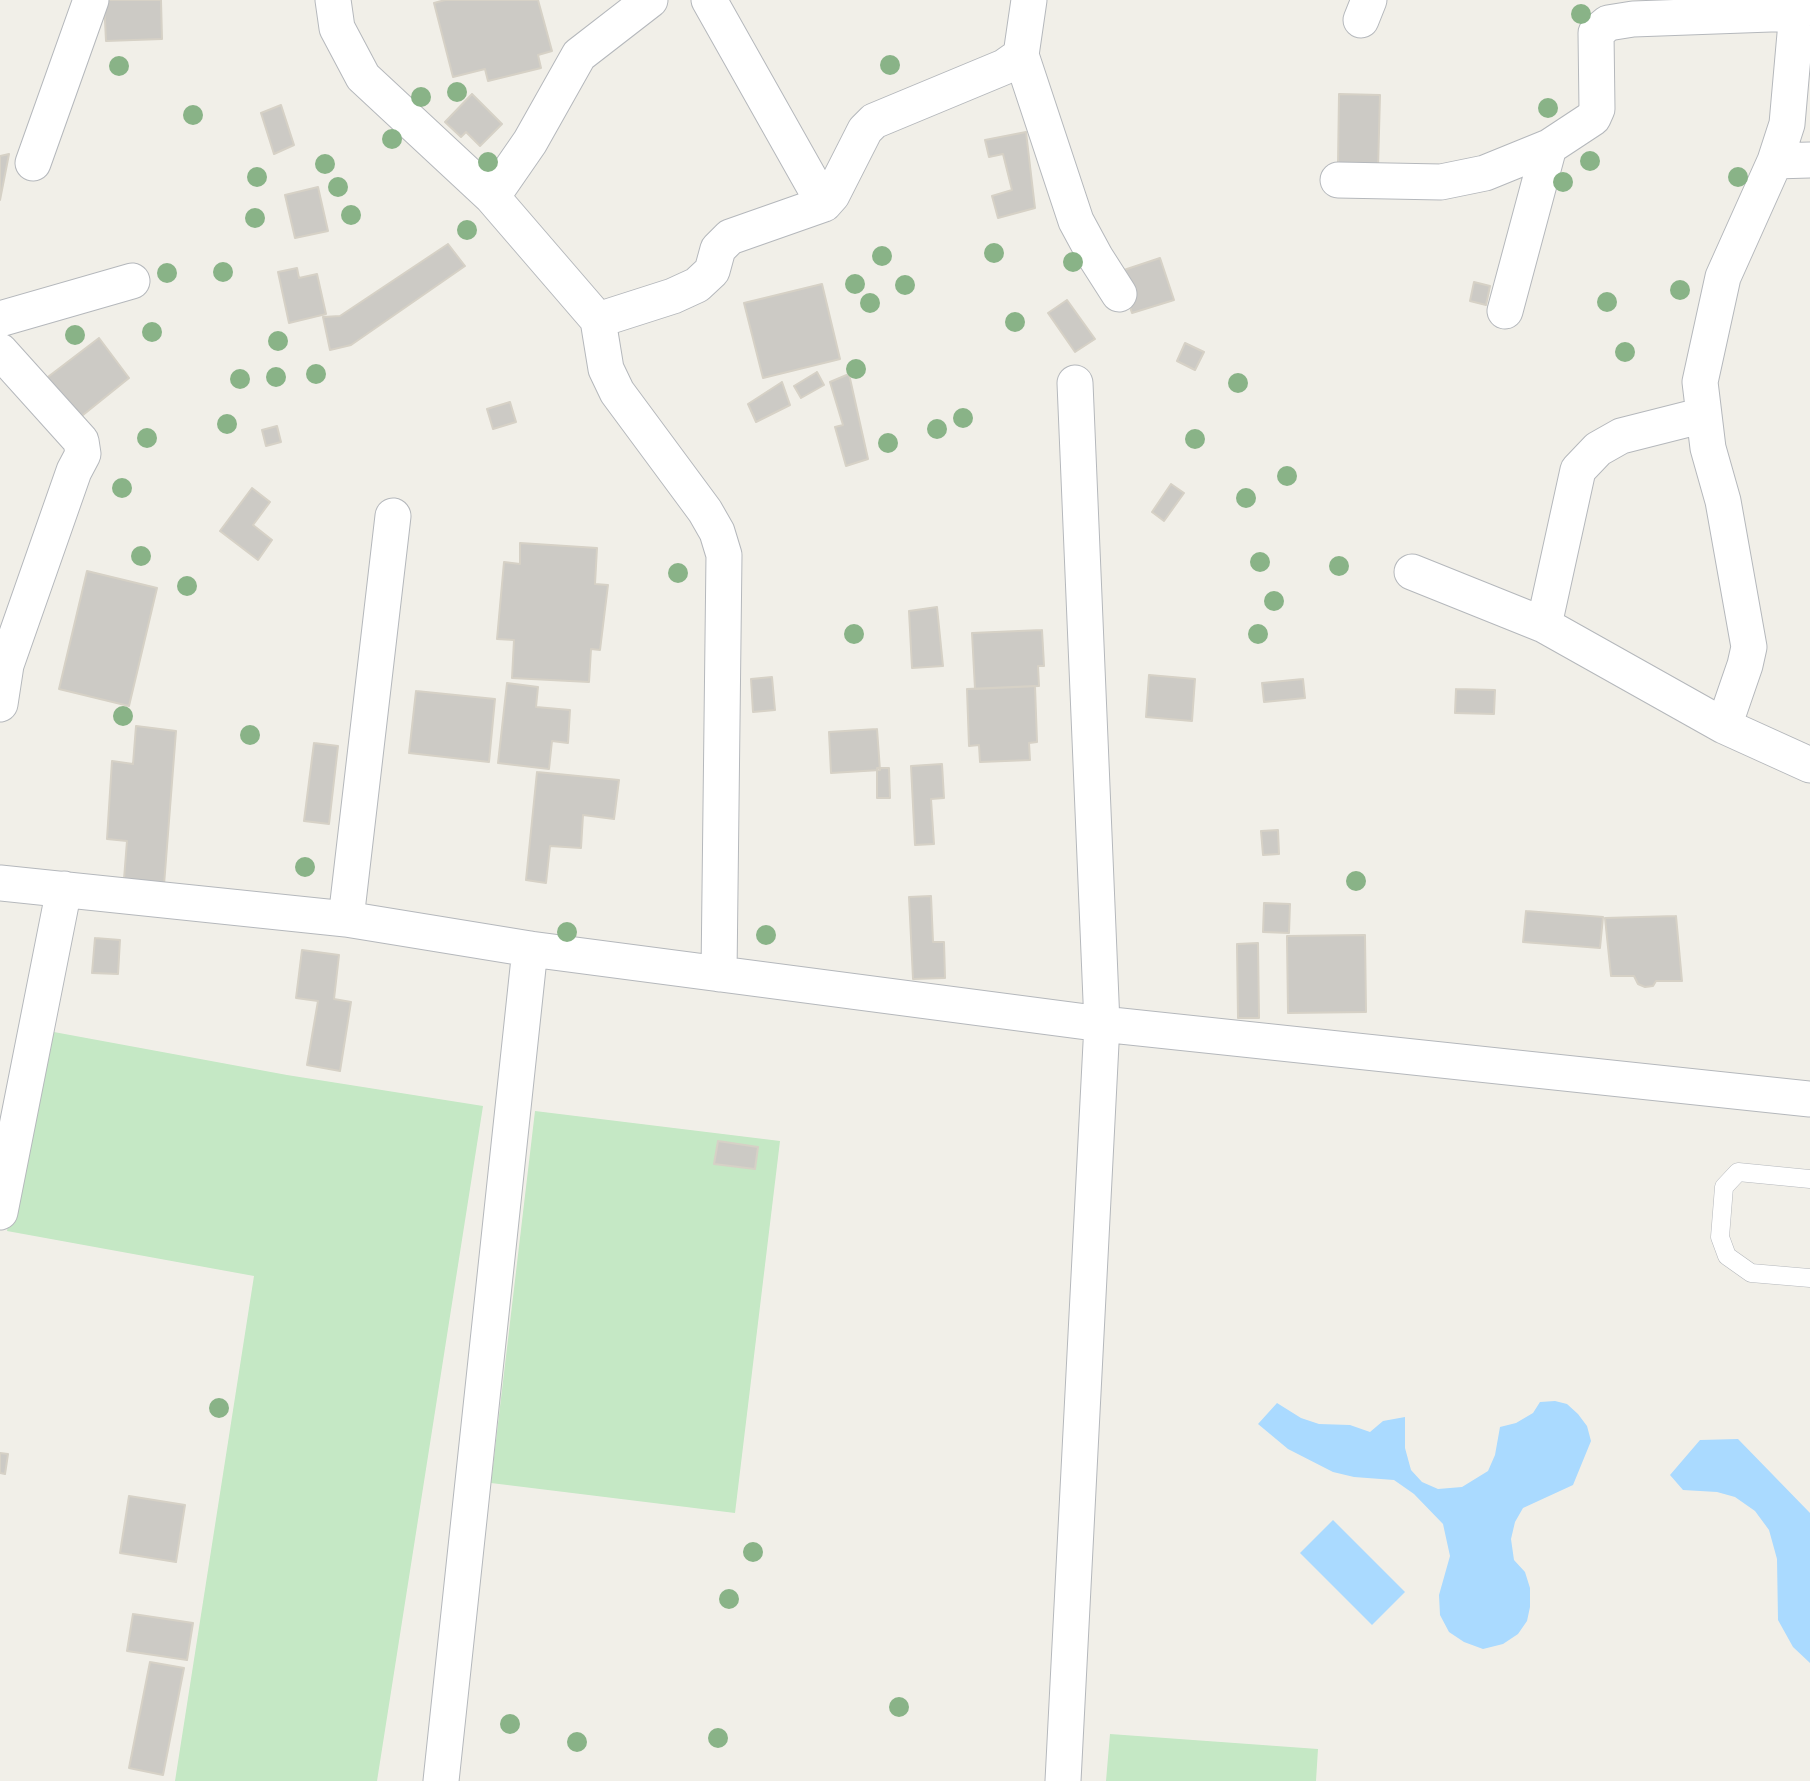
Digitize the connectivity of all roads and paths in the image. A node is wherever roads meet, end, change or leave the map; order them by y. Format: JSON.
{"nodes":[{"id":1,"x":91,"y":0,"type":"edge"},
{"id":2,"x":333,"y":0,"type":"edge"},
{"id":3,"x":650,"y":0,"type":"edge"},
{"id":4,"x":709,"y":0,"type":"edge"},
{"id":5,"x":1029,"y":0,"type":"edge"},
{"id":6,"x":1798,"y":6,"type":"edge"},
{"id":7,"x":1021,"y":55,"type":"junction"},
{"id":8,"x":1549,"y":147,"type":"junction"},
{"id":9,"x":1810,"y":160,"type":"edge"},
{"id":10,"x":1775,"y":161,"type":"junction"},
{"id":11,"x":33,"y":163,"type":"dead end"},
{"id":12,"x":1338,"y":180,"type":"dead end"},
{"id":13,"x":492,"y":197,"type":"junction"},
{"id":14,"x":824,"y":204,"type":"junction"},
{"id":15,"x":132,"y":281,"type":"dead end"},
{"id":16,"x":1119,"y":294,"type":"dead end"},
{"id":17,"x":1505,"y":311,"type":"dead end"},
{"id":18,"x":0,"y":319,"type":"edge"},
{"id":19,"x":598,"y":320,"type":"junction"},
{"id":20,"x":0,"y":351,"type":"edge"},
{"id":21,"x":1075,"y":383,"type":"dead end"},
{"id":22,"x":1704,"y":415,"type":"junction"},
{"id":23,"x":393,"y":516,"type":"dead end"},
{"id":24,"x":1412,"y":572,"type":"dead end"},
{"id":25,"x":1544,"y":625,"type":"junction"},
{"id":26,"x":0,"y":704,"type":"edge"},
{"id":27,"x":1724,"y":726,"type":"junction"},
{"id":28,"x":1810,"y":765,"type":"edge"},
{"id":29,"x":0,"y":883,"type":"edge"},
{"id":30,"x":64,"y":889,"type":"junction"},
{"id":31,"x":346,"y":919,"type":"junction"},
{"id":32,"x":530,"y":949,"type":"junction"},
{"id":33,"x":719,"y":974,"type":"junction"},
{"id":34,"x":1102,"y":1024,"type":"junction"},
{"id":35,"x":1810,"y":1099,"type":"edge"},
{"id":36,"x":1810,"y":1179,"type":"edge"},
{"id":37,"x":0,"y":1212,"type":"edge"},
{"id":38,"x":1810,"y":1278,"type":"edge"},
{"id":39,"x":442,"y":1781,"type":"edge"},
{"id":40,"x":1063,"y":1781,"type":"edge"}],
"edges":[{"from":1,"to":11,"type":"street"},
{"from":2,"to":13,"type":"street"},
{"from":3,"to":13,"type":"street"},
{"from":4,"to":14,"type":"street"},
{"from":5,"to":7,"type":"street"},
{"from":6,"to":8,"type":"street"},
{"from":6,"to":10,"type":"street"},
{"from":7,"to":14,"type":"street"},
{"from":7,"to":16,"type":"street"},
{"from":8,"to":12,"type":"street"},
{"from":8,"to":17,"type":"street"},
{"from":9,"to":10,"type":"street"},
{"from":10,"to":22,"type":"street"},
{"from":13,"to":19,"type":"street"},
{"from":14,"to":19,"type":"street"},
{"from":15,"to":18,"type":"street"},
{"from":19,"to":33,"type":"street"},
{"from":20,"to":26,"type":"street"},
{"from":21,"to":34,"type":"street"},
{"from":22,"to":25,"type":"street"},
{"from":22,"to":27,"type":"street"},
{"from":23,"to":31,"type":"street"},
{"from":24,"to":25,"type":"street"},
{"from":25,"to":27,"type":"street"},
{"from":27,"to":28,"type":"street"},
{"from":29,"to":30,"type":"street"},
{"from":30,"to":31,"type":"street"},
{"from":30,"to":37,"type":"street"},
{"from":31,"to":32,"type":"street"},
{"from":32,"to":33,"type":"street"},
{"from":32,"to":39,"type":"street"},
{"from":33,"to":34,"type":"street"},
{"from":34,"to":35,"type":"street"},
{"from":34,"to":40,"type":"street"},
{"from":36,"to":38,"type":"lane"}]}
